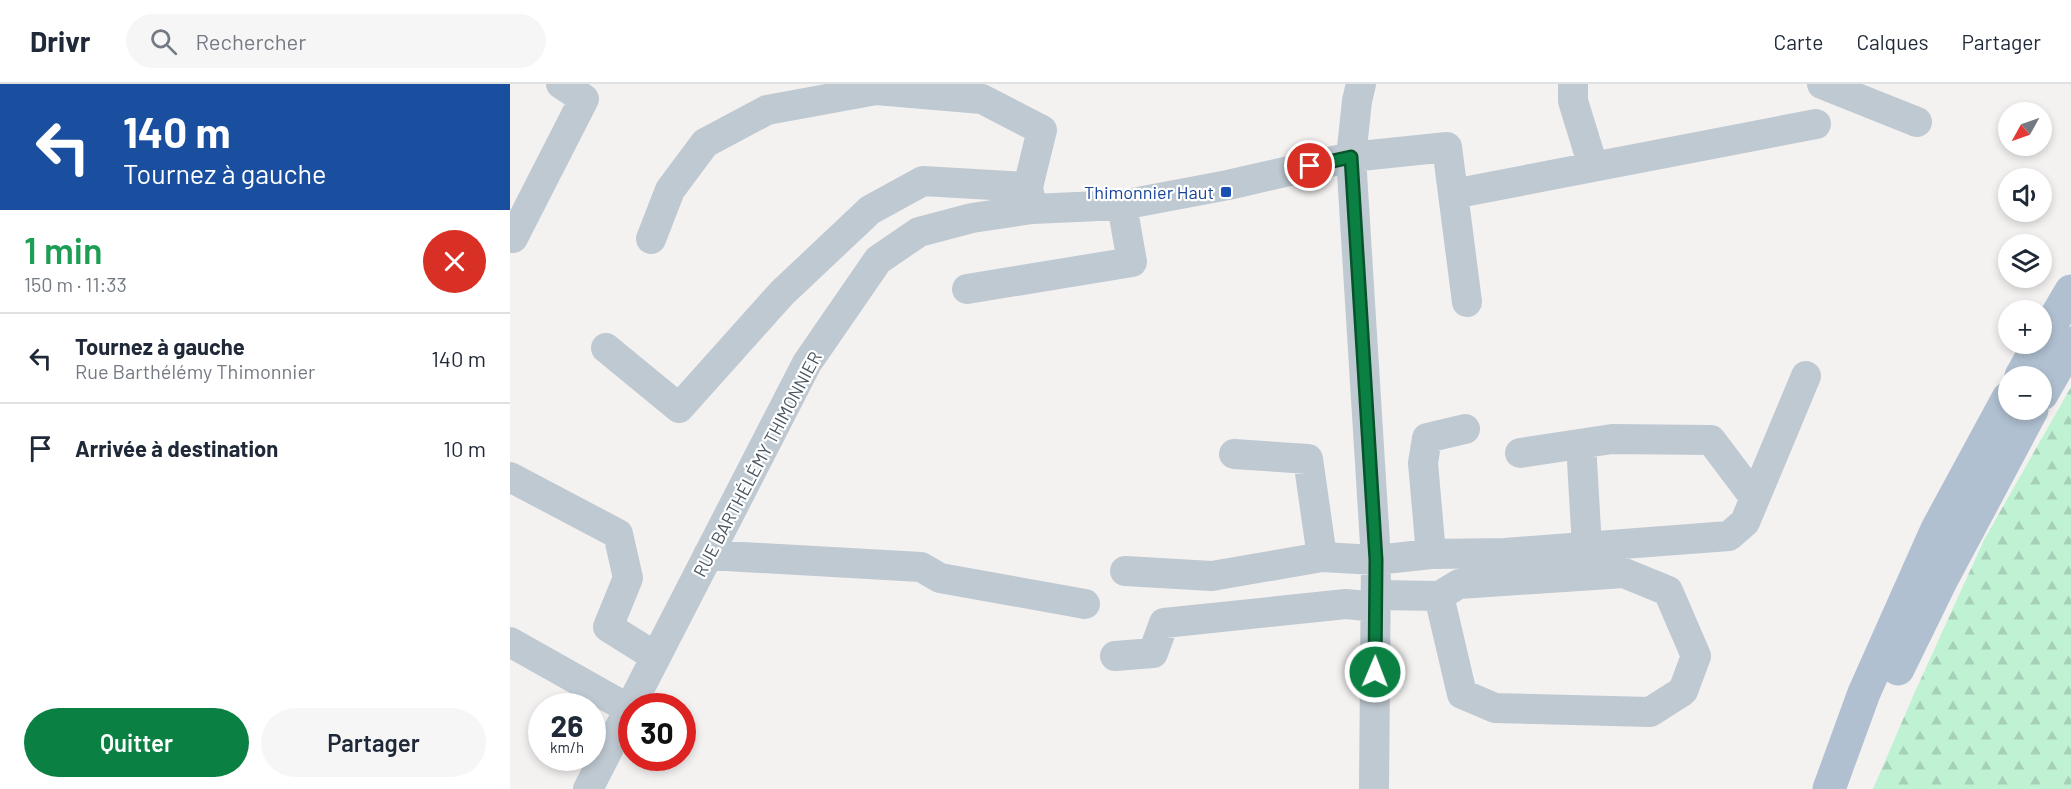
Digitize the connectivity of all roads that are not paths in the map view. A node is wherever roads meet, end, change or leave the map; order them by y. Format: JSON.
{"nodes":[{"id":1,"x":561,"y":84,"type":"edge"},
{"id":2,"x":1361,"y":84,"type":"edge"},
{"id":3,"x":1573,"y":84,"type":"edge"},
{"id":4,"x":1822,"y":84,"type":"edge"},
{"id":5,"x":1917,"y":122,"type":"dead end"},
{"id":6,"x":1816,"y":124,"type":"dead end"},
{"id":7,"x":1351,"y":157,"type":"junction"},
{"id":8,"x":1593,"y":166,"type":"junction"},
{"id":9,"x":1453,"y":194,"type":"junction"},
{"id":10,"x":1030,"y":198,"type":"junction"},
{"id":11,"x":1122,"y":206,"type":"junction"},
{"id":12,"x":515,"y":224,"type":"edge"},
{"id":13,"x":651,"y":239,"type":"dead end"},
{"id":14,"x":968,"y":289,"type":"dead end"},
{"id":15,"x":2071,"y":291,"type":"edge"},
{"id":16,"x":1467,"y":302,"type":"dead end"},
{"id":17,"x":2052,"y":322,"type":"edge"},
{"id":18,"x":2071,"y":344,"type":"edge"},
{"id":19,"x":606,"y":348,"type":"dead end"},
{"id":20,"x":1806,"y":376,"type":"dead end"},
{"id":21,"x":2052,"y":377,"type":"edge"},
{"id":22,"x":1998,"y":416,"type":"edge"},
{"id":23,"x":2027,"y":420,"type":"edge"},
{"id":24,"x":1465,"y":429,"type":"dead end"},
{"id":25,"x":1581,"y":444,"type":"junction"},
{"id":26,"x":1520,"y":453,"type":"dead end"},
{"id":27,"x":1234,"y":454,"type":"dead end"},
{"id":28,"x":510,"y":477,"type":"edge"},
{"id":29,"x":1754,"y":497,"type":"junction"},
{"id":30,"x":1587,"y":547,"type":"junction"},
{"id":31,"x":1431,"y":554,"type":"junction"},
{"id":32,"x":708,"y":555,"type":"junction"},
{"id":33,"x":1322,"y":557,"type":"junction"},
{"id":34,"x":1376,"y":560,"type":"junction"},
{"id":35,"x":1125,"y":571,"type":"dead end"},
{"id":36,"x":1439,"y":596,"type":"junction"},
{"id":37,"x":1376,"y":601,"type":"junction"},
{"id":38,"x":1085,"y":604,"type":"dead end"},
{"id":39,"x":510,"y":642,"type":"edge"},
{"id":40,"x":1115,"y":656,"type":"dead end"},
{"id":41,"x":656,"y":657,"type":"junction"},
{"id":42,"x":637,"y":693,"type":"edge"},
{"id":43,"x":618,"y":703,"type":"edge"},
{"id":44,"x":618,"y":730,"type":"edge"},
{"id":45,"x":588,"y":789,"type":"edge"},
{"id":46,"x":1374,"y":789,"type":"edge"},
{"id":47,"x":1829,"y":789,"type":"edge"},
{"id":48,"x":1839,"y":789,"type":"edge"}],
"edges":[{"from":1,"to":12,"type":"street"},
{"from":2,"to":7,"type":"street"},
{"from":3,"to":8,"type":"street"},
{"from":4,"to":5,"type":"street"},
{"from":6,"to":8,"type":"street"},
{"from":7,"to":9,"type":"street","name":"RUE BARTHÉLÉMY THIMONNIER"},
{"from":7,"to":11,"type":"street","name":"RUE BARTHÉLÉMY THIMONNIER"},
{"from":7,"to":34,"type":"street"},
{"from":8,"to":9,"type":"street"},
{"from":9,"to":16,"type":"street"},
{"from":10,"to":11,"type":"street","name":"RUE BARTHÉLÉMY THIMONNIER"},
{"from":10,"to":13,"type":"street"},
{"from":10,"to":19,"type":"street"},
{"from":10,"to":32,"type":"street","name":"RUE BARTHÉLÉMY THIMONNIER"},
{"from":11,"to":14,"type":"street"},
{"from":15,"to":17,"type":"main road"},
{"from":18,"to":21,"type":"main road"},
{"from":20,"to":29,"type":"street"},
{"from":22,"to":47,"type":"main road"},
{"from":23,"to":48,"type":"main road"},
{"from":24,"to":31,"type":"street"},
{"from":25,"to":26,"type":"street"},
{"from":25,"to":29,"type":"street"},
{"from":25,"to":30,"type":"street"},
{"from":27,"to":33,"type":"street"},
{"from":28,"to":41,"type":"street"},
{"from":29,"to":30,"type":"street"},
{"from":30,"to":31,"type":"street"},
{"from":31,"to":34,"type":"street"},
{"from":32,"to":38,"type":"street"},
{"from":32,"to":41,"type":"street","name":"RUE BARTHÉLÉMY THIMONNIER"},
{"from":33,"to":34,"type":"street"},
{"from":33,"to":35,"type":"street"},
{"from":34,"to":37,"type":"street"},
{"from":36,"to":36,"type":"street"},
{"from":36,"to":37,"type":"street"},
{"from":37,"to":40,"type":"street"},
{"from":37,"to":46,"type":"street"},
{"from":39,"to":43,"type":"street"},
{"from":41,"to":42,"type":"street","name":"RUE BARTHÉLÉMY THIMONNIER"},
{"from":44,"to":45,"type":"street","name":"RUE BARTHÉLÉMY THIMONNIER"}]}
